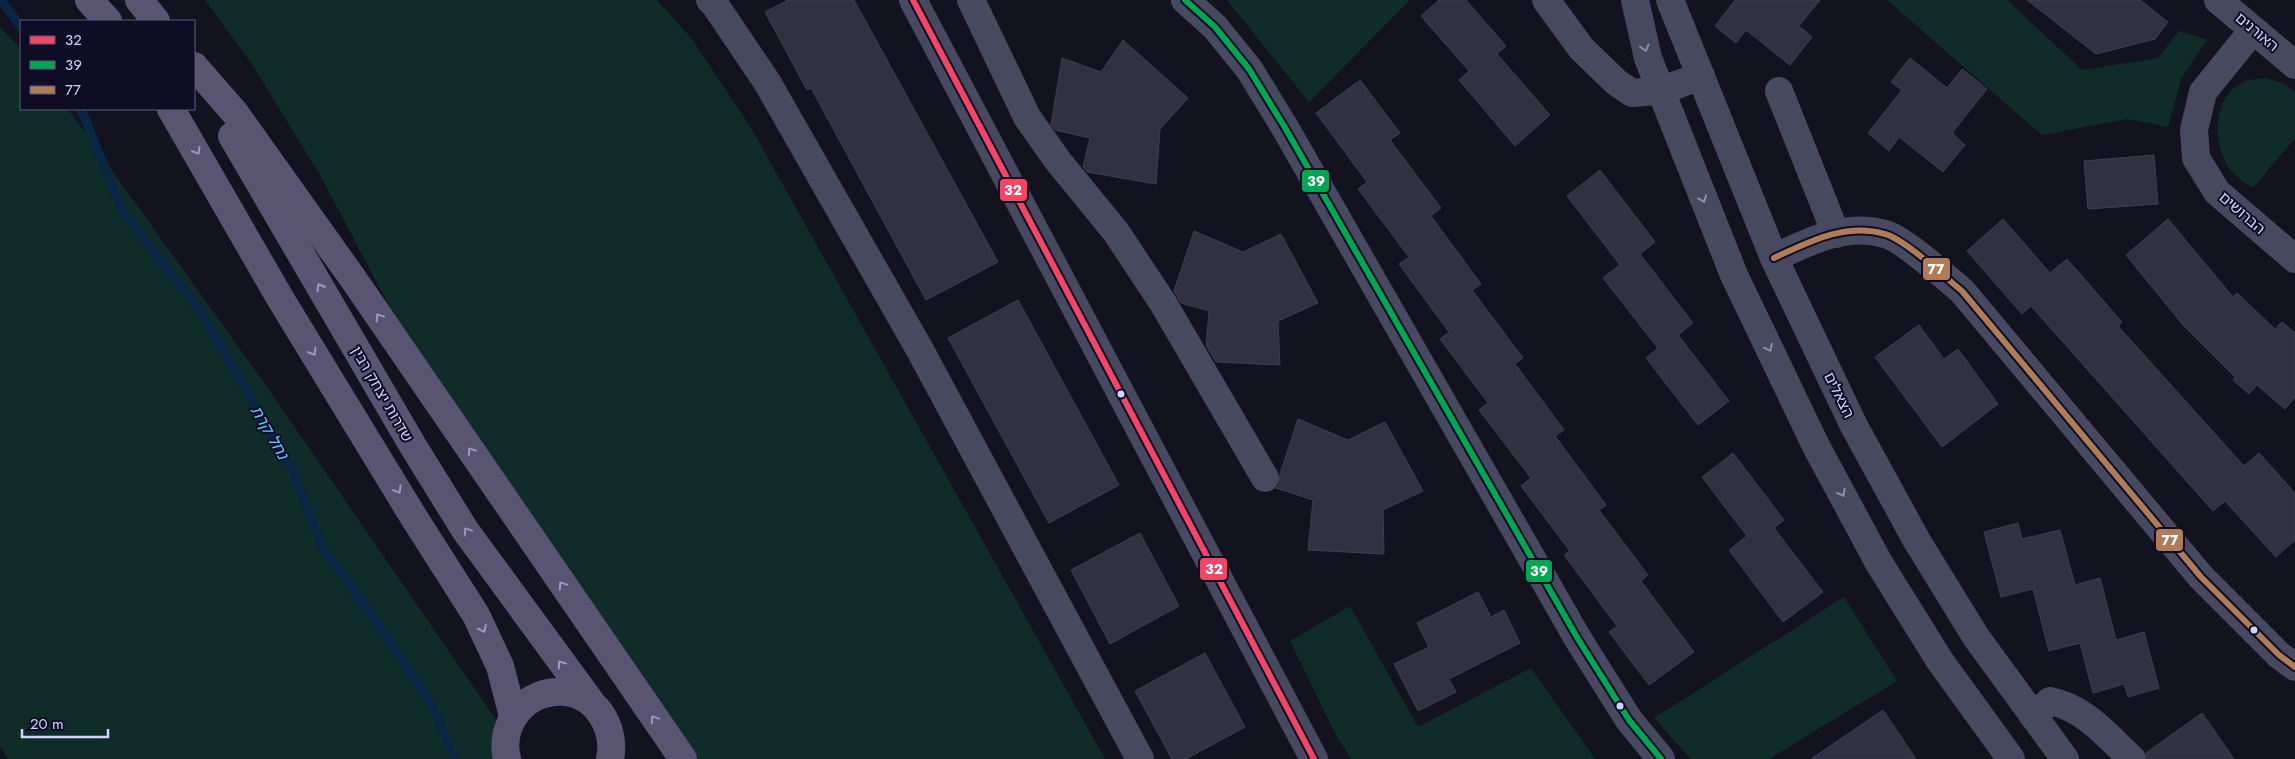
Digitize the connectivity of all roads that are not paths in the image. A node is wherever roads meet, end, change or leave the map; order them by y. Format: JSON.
{"nodes":[{"id":1,"x":89,"y":0,"type":"edge"},
{"id":2,"x":139,"y":0,"type":"edge"},
{"id":3,"x":710,"y":0,"type":"edge"},
{"id":4,"x":913,"y":0,"type":"edge"},
{"id":5,"x":971,"y":0,"type":"edge"},
{"id":6,"x":1185,"y":0,"type":"edge"},
{"id":7,"x":1546,"y":0,"type":"edge"},
{"id":8,"x":1636,"y":0,"type":"edge"},
{"id":9,"x":1670,"y":0,"type":"edge"},
{"id":10,"x":2218,"y":0,"type":"edge"},
{"id":11,"x":107,"y":20,"type":"edge"},
{"id":12,"x":155,"y":20,"type":"edge"},
{"id":13,"x":2253,"y":30,"type":"junction"},
{"id":14,"x":2295,"y":64,"type":"edge"},
{"id":15,"x":195,"y":67,"type":"edge"},
{"id":16,"x":195,"y":75,"type":"edge"},
{"id":17,"x":1701,"y":76,"type":"junction"},
{"id":18,"x":1660,"y":91,"type":"junction"},
{"id":19,"x":1779,"y":91,"type":"dead end"},
{"id":20,"x":173,"y":110,"type":"edge"},
{"id":21,"x":1836,"y":234,"type":"junction"},
{"id":22,"x":1774,"y":258,"type":"junction"},
{"id":23,"x":2295,"y":259,"type":"edge"},
{"id":24,"x":1265,"y":478,"type":"dead end"},
{"id":25,"x":2295,"y":667,"type":"edge"},
{"id":26,"x":590,"y":702,"type":"junction"},
{"id":27,"x":513,"y":716,"type":"junction"},
{"id":28,"x":2033,"y":716,"type":"junction"},
{"id":29,"x":505,"y":756,"type":"edge"},
{"id":30,"x":613,"y":756,"type":"edge"},
{"id":31,"x":1307,"y":757,"type":"edge"},
{"id":32,"x":683,"y":759,"type":"edge"},
{"id":33,"x":1140,"y":759,"type":"edge"},
{"id":34,"x":1661,"y":759,"type":"edge"},
{"id":35,"x":2011,"y":759,"type":"edge"},
{"id":36,"x":2065,"y":759,"type":"edge"},
{"id":37,"x":2132,"y":759,"type":"edge"}],
"edges":[{"from":1,"to":11,"type":"main road"},
{"from":2,"to":12,"type":"main road"},
{"from":3,"to":33,"type":"street"},
{"from":4,"to":31,"type":"street"},
{"from":5,"to":24,"type":"street"},
{"from":6,"to":34,"type":"street"},
{"from":7,"to":18,"type":"street"},
{"from":8,"to":18,"type":"street","one_way":true},
{"from":9,"to":17,"type":"street","name":"הצאלים"},
{"from":10,"to":13,"type":"street","name":"האורנים"},
{"from":13,"to":14,"type":"street","name":"האורנים"},
{"from":13,"to":23,"type":"street","name":"הברושים"},
{"from":32,"to":15,"type":"main road","one_way":true},
{"from":26,"to":16,"type":"main road","name":"שדרות יצחק רבין","one_way":true},
{"from":17,"to":18,"type":"street"},
{"from":17,"to":22,"type":"street","name":"הצאלים"},
{"from":18,"to":35,"type":"street","one_way":true},
{"from":19,"to":21,"type":"street"},
{"from":20,"to":27,"type":"main road","one_way":true},
{"from":21,"to":22,"type":"street"},
{"from":21,"to":25,"type":"street"},
{"from":22,"to":28,"type":"street","name":"הצאלים"},
{"from":26,"to":27,"type":"main road"},
{"from":26,"to":30,"type":"main road","name":"שדרות יצחק רבין"},
{"from":27,"to":29,"type":"main road"},
{"from":28,"to":36,"type":"street","name":"הצאלים"},
{"from":28,"to":37,"type":"street"}]}
